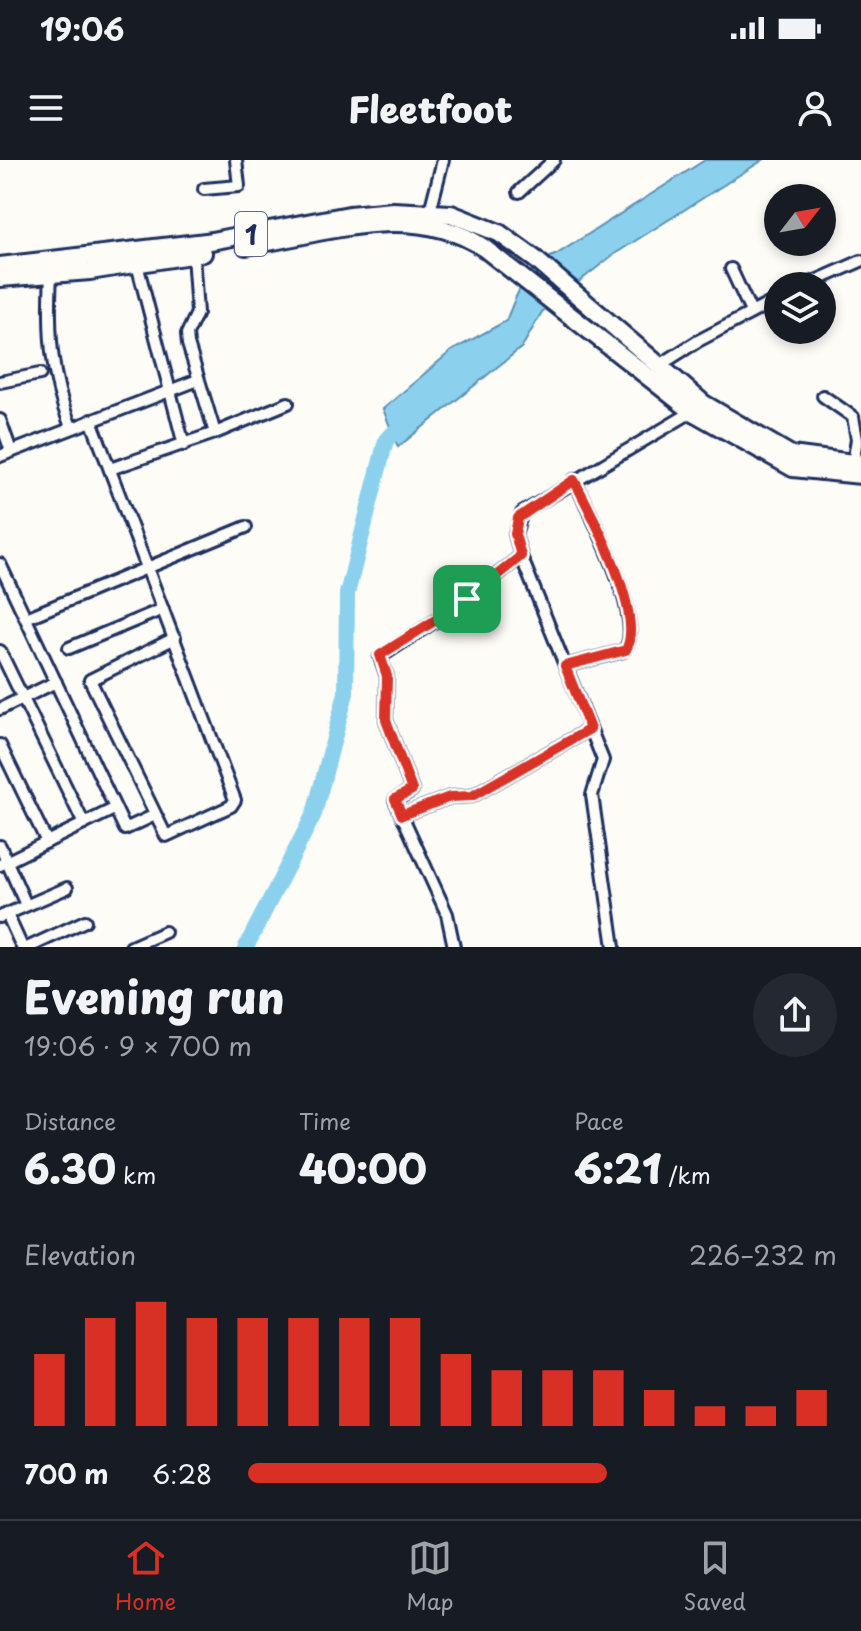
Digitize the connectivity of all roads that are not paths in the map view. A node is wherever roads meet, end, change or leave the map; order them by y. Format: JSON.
{"nodes":[{"id":1,"x":236,"y":160,"type":"edge"},
{"id":2,"x":443,"y":160,"type":"edge"},
{"id":3,"x":554,"y":160,"type":"edge"},
{"id":4,"x":204,"y":189,"type":"dead end"},
{"id":5,"x":519,"y":192,"type":"dead end"},
{"id":6,"x":430,"y":211,"type":"junction"},
{"id":7,"x":168,"y":252,"type":"junction"},
{"id":8,"x":193,"y":254,"type":"junction"},
{"id":9,"x":117,"y":260,"type":"junction"},
{"id":10,"x":861,"y":261,"type":"edge"},
{"id":11,"x":137,"y":264,"type":"junction"},
{"id":12,"x":0,"y":266,"type":"edge"},
{"id":13,"x":731,"y":269,"type":"dead end"},
{"id":14,"x":836,"y":272,"type":"edge"},
{"id":15,"x":51,"y":274,"type":"junction"},
{"id":16,"x":0,"y":278,"type":"edge"},
{"id":17,"x":764,"y":306,"type":"edge"},
{"id":18,"x":751,"y":312,"type":"junction"},
{"id":19,"x":656,"y":371,"type":"junction"},
{"id":20,"x":40,"y":374,"type":"dead end"},
{"id":21,"x":198,"y":380,"type":"junction"},
{"id":22,"x":0,"y":382,"type":"edge"},
{"id":23,"x":169,"y":390,"type":"junction"},
{"id":24,"x":823,"y":396,"type":"dead end"},
{"id":25,"x":288,"y":403,"type":"dead end"},
{"id":26,"x":698,"y":408,"type":"junction"},
{"id":27,"x":0,"y":420,"type":"edge"},
{"id":28,"x":91,"y":420,"type":"junction"},
{"id":29,"x":71,"y":427,"type":"junction"},
{"id":30,"x":215,"y":433,"type":"junction"},
{"id":31,"x":184,"y":445,"type":"junction"},
{"id":32,"x":11,"y":451,"type":"junction"},
{"id":33,"x":0,"y":456,"type":"edge"},
{"id":34,"x":858,"y":468,"type":"edge"},
{"id":35,"x":110,"y":469,"type":"junction"},
{"id":36,"x":574,"y":480,"type":"junction"},
{"id":37,"x":246,"y":527,"type":"dead end"},
{"id":38,"x":521,"y":556,"type":"junction"},
{"id":39,"x":0,"y":564,"type":"edge"},
{"id":40,"x":146,"y":567,"type":"junction"},
{"id":41,"x":163,"y":609,"type":"junction"},
{"id":42,"x":26,"y":618,"type":"junction"},
{"id":43,"x":175,"y":638,"type":"junction"},
{"id":44,"x":69,"y":648,"type":"dead end"},
{"id":45,"x":0,"y":651,"type":"edge"},
{"id":46,"x":565,"y":666,"type":"junction"},
{"id":47,"x":56,"y":682,"type":"junction"},
{"id":48,"x":22,"y":698,"type":"junction"},
{"id":49,"x":0,"y":709,"type":"edge"},
{"id":50,"x":590,"y":729,"type":"junction"},
{"id":51,"x":0,"y":745,"type":"edge"},
{"id":52,"x":114,"y":809,"type":"junction"},
{"id":53,"x":402,"y":815,"type":"junction"},
{"id":54,"x":153,"y":816,"type":"junction"},
{"id":55,"x":84,"y":824,"type":"junction"},
{"id":56,"x":47,"y":842,"type":"junction"},
{"id":57,"x":0,"y":846,"type":"edge"},
{"id":58,"x":4,"y":863,"type":"edge"},
{"id":59,"x":67,"y":888,"type":"dead end"},
{"id":60,"x":26,"y":905,"type":"junction"},
{"id":61,"x":4,"y":915,"type":"edge"},
{"id":62,"x":85,"y":921,"type":"dead end"},
{"id":63,"x":165,"y":932,"type":"dead end"},
{"id":64,"x":22,"y":947,"type":"edge"},
{"id":65,"x":29,"y":947,"type":"edge"},
{"id":66,"x":131,"y":947,"type":"edge"},
{"id":67,"x":454,"y":947,"type":"edge"},
{"id":68,"x":614,"y":947,"type":"edge"}],
"edges":[{"from":1,"to":4,"type":"street"},
{"from":2,"to":6,"type":"street"},
{"from":3,"to":5,"type":"street"},
{"from":6,"to":7,"type":"highway","number":"1"},
{"from":6,"to":19,"type":"highway","number":"1"},
{"from":7,"to":8,"type":"highway","number":"1"},
{"from":7,"to":9,"type":"highway","number":"1"},
{"from":7,"to":11,"type":"highway","number":"1"},
{"from":8,"to":19,"type":"highway","number":"1"},
{"from":8,"to":21,"type":"street"},
{"from":9,"to":11,"type":"highway","number":"1"},
{"from":9,"to":12,"type":"highway","number":"1"},
{"from":9,"to":15,"type":"highway","number":"1"},
{"from":10,"to":14,"type":"street"},
{"from":11,"to":23,"type":"street"},
{"from":13,"to":18,"type":"street"},
{"from":15,"to":16,"type":"highway","number":"1"},
{"from":15,"to":29,"type":"street"},
{"from":17,"to":18,"type":"street"},
{"from":18,"to":19,"type":"street"},
{"from":19,"to":26,"type":"highway","number":"1"},
{"from":20,"to":22,"type":"street"},
{"from":21,"to":23,"type":"street"},
{"from":21,"to":30,"type":"street"},
{"from":23,"to":28,"type":"street"},
{"from":23,"to":31,"type":"street"},
{"from":24,"to":34,"type":"street"},
{"from":25,"to":30,"type":"street"},
{"from":26,"to":34,"type":"highway","number":"1"},
{"from":26,"to":36,"type":"street"},
{"from":27,"to":32,"type":"street"},
{"from":28,"to":29,"type":"street"},
{"from":28,"to":35,"type":"street"},
{"from":29,"to":32,"type":"street"},
{"from":30,"to":31,"type":"street"},
{"from":31,"to":35,"type":"street"},
{"from":32,"to":33,"type":"street"},
{"from":35,"to":40,"type":"street"},
{"from":36,"to":38,"type":"street"},
{"from":36,"to":46,"type":"street"},
{"from":37,"to":40,"type":"street"},
{"from":38,"to":46,"type":"street"},
{"from":38,"to":53,"type":"street"},
{"from":39,"to":42,"type":"street"},
{"from":40,"to":41,"type":"street"},
{"from":40,"to":42,"type":"street"},
{"from":41,"to":43,"type":"street"},
{"from":41,"to":44,"type":"street"},
{"from":42,"to":47,"type":"street"},
{"from":43,"to":54,"type":"street"},
{"from":43,"to":54,"type":"street"},
{"from":45,"to":48,"type":"street"},
{"from":46,"to":50,"type":"street"},
{"from":47,"to":48,"type":"street"},
{"from":47,"to":52,"type":"street"},
{"from":48,"to":49,"type":"street"},
{"from":48,"to":55,"type":"street"},
{"from":50,"to":53,"type":"street"},
{"from":50,"to":68,"type":"street"},
{"from":51,"to":56,"type":"street"},
{"from":52,"to":54,"type":"street"},
{"from":52,"to":55,"type":"street"},
{"from":53,"to":67,"type":"street"},
{"from":55,"to":56,"type":"street"},
{"from":56,"to":58,"type":"street"},
{"from":57,"to":58,"type":"street"},
{"from":58,"to":60,"type":"street"},
{"from":59,"to":60,"type":"street"},
{"from":60,"to":61,"type":"street"},
{"from":61,"to":64,"type":"street"},
{"from":62,"to":65,"type":"street"},
{"from":63,"to":66,"type":"street"}]}
